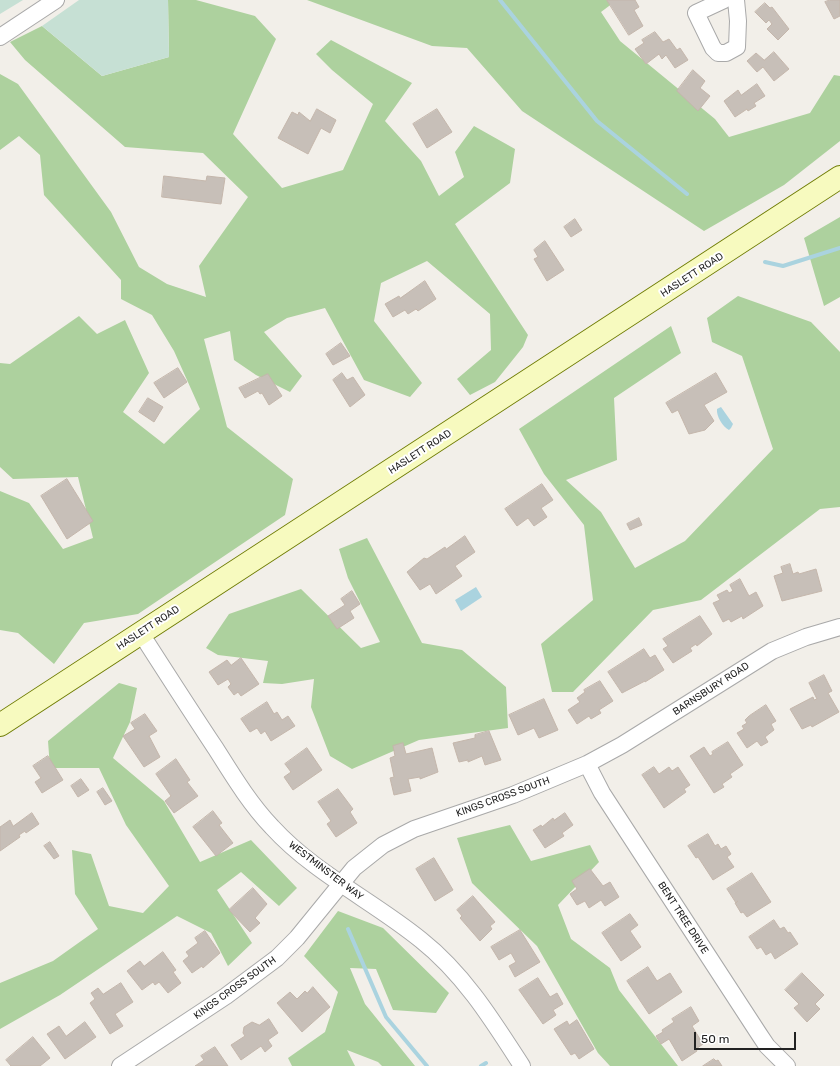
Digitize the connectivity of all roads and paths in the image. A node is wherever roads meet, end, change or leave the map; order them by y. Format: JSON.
{"nodes":[{"id":1,"x":56,"y":0,"type":"edge"},
{"id":2,"x":724,"y":0,"type":"edge"},
{"id":3,"x":736,"y":0,"type":"edge"},
{"id":4,"x":0,"y":37,"type":"edge"},
{"id":5,"x":840,"y":177,"type":"edge"},
{"id":6,"x":840,"y":627,"type":"edge"},
{"id":7,"x":140,"y":632,"type":"junction"},
{"id":8,"x":0,"y":725,"type":"edge"},
{"id":9,"x":587,"y":764,"type":"junction"},
{"id":10,"x":341,"y":883,"type":"junction"},
{"id":11,"x":120,"y":1066,"type":"edge"},
{"id":12,"x":522,"y":1066,"type":"edge"},
{"id":13,"x":787,"y":1066,"type":"edge"}],
"edges":[{"from":1,"to":4,"type":"street"},
{"from":2,"to":3,"type":"street"},
{"from":5,"to":7,"type":"main road","name":"HASLETT ROAD"},
{"from":6,"to":9,"type":"street","name":"BARNSBURY ROAD"},
{"from":7,"to":8,"type":"main road","name":"HASLETT ROAD"},
{"from":7,"to":10,"type":"street","name":"WESTMINSTER WAY"},
{"from":9,"to":10,"type":"street","name":"KINGS CROSS SOUTH"},
{"from":9,"to":13,"type":"street","name":"BENT TREE DRIVE"},
{"from":10,"to":11,"type":"street","name":"KINGS CROSS SOUTH"},
{"from":10,"to":12,"type":"street","name":"WESTMINSTER WAY"}]}
